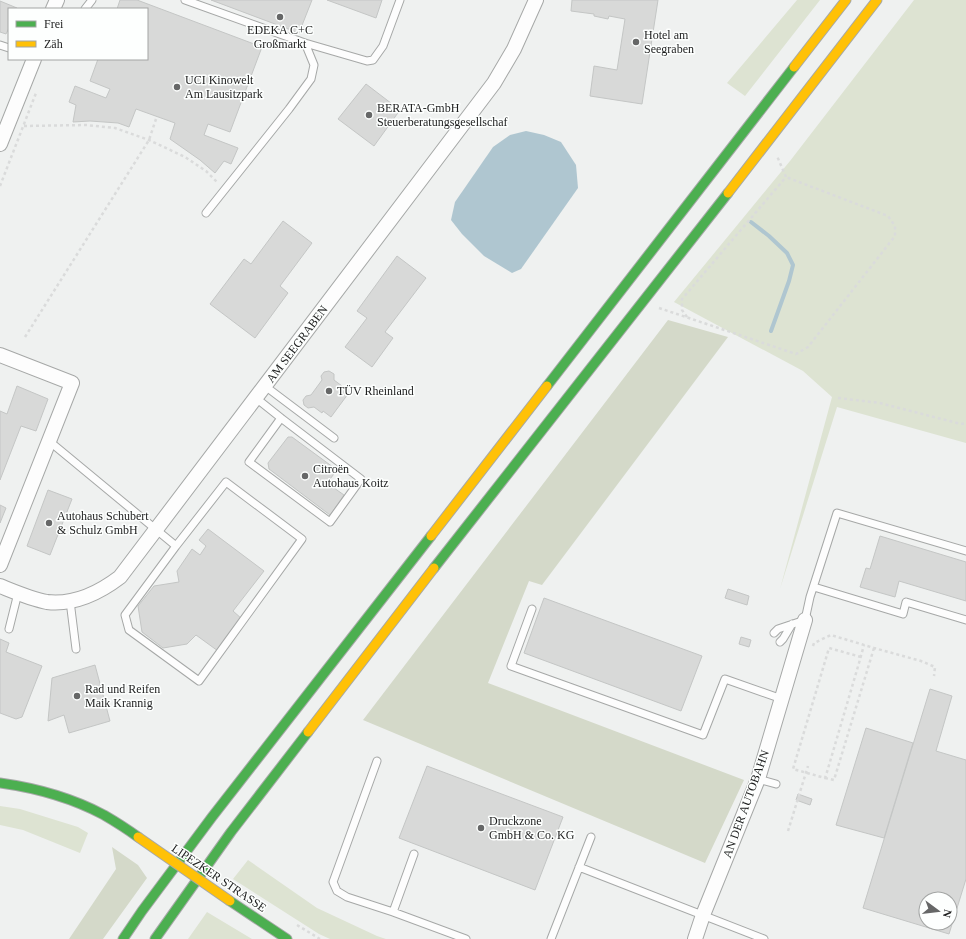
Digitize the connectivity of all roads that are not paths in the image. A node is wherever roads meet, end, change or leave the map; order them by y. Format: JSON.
{"nodes":[{"id":1,"x":92,"y":0,"type":"edge"},
{"id":2,"x":185,"y":0,"type":"edge"},
{"id":3,"x":400,"y":0,"type":"edge"},
{"id":4,"x":536,"y":0,"type":"edge"},
{"id":5,"x":846,"y":0,"type":"edge"},
{"id":6,"x":877,"y":0,"type":"edge"},
{"id":7,"x":86,"y":8,"type":"edge"},
{"id":8,"x":304,"y":43,"type":"junction"},
{"id":9,"x":34,"y":60,"type":"edge"},
{"id":10,"x":0,"y":144,"type":"edge"},
{"id":11,"x":206,"y":213,"type":"dead end"},
{"id":12,"x":0,"y":355,"type":"edge"},
{"id":13,"x":265,"y":386,"type":"junction"},
{"id":14,"x":256,"y":398,"type":"junction"},
{"id":15,"x":281,"y":418,"type":"junction"},
{"id":16,"x":334,"y":438,"type":"dead end"},
{"id":17,"x":49,"y":441,"type":"junction"},
{"id":18,"x":156,"y":529,"type":"junction"},
{"id":19,"x":176,"y":546,"type":"junction"},
{"id":20,"x":3,"y":548,"type":"edge"},
{"id":21,"x":966,"y":551,"type":"edge"},
{"id":22,"x":0,"y":566,"type":"edge"},
{"id":23,"x":0,"y":586,"type":"edge"},
{"id":24,"x":814,"y":587,"type":"junction"},
{"id":25,"x":18,"y":593,"type":"junction"},
{"id":26,"x":70,"y":601,"type":"junction"},
{"id":27,"x":532,"y":609,"type":"dead end"},
{"id":28,"x":966,"y":620,"type":"edge"},
{"id":29,"x":798,"y":622,"type":"junction"},
{"id":30,"x":9,"y":629,"type":"dead end"},
{"id":31,"x":774,"y":633,"type":"dead end"},
{"id":32,"x":780,"y":642,"type":"dead end"},
{"id":33,"x":76,"y":649,"type":"dead end"},
{"id":34,"x":782,"y":699,"type":"junction"},
{"id":35,"x":377,"y":761,"type":"dead end"},
{"id":36,"x":758,"y":779,"type":"junction"},
{"id":37,"x":0,"y":783,"type":"edge"},
{"id":38,"x":776,"y":784,"type":"dead end"},
{"id":39,"x":591,"y":837,"type":"dead end"},
{"id":40,"x":414,"y":854,"type":"dead end"},
{"id":41,"x":579,"y":867,"type":"junction"},
{"id":42,"x":393,"y":912,"type":"junction"},
{"id":43,"x":703,"y":915,"type":"junction"},
{"id":44,"x":123,"y":939,"type":"edge"},
{"id":45,"x":155,"y":939,"type":"edge"},
{"id":46,"x":287,"y":939,"type":"edge"},
{"id":47,"x":466,"y":939,"type":"edge"},
{"id":48,"x":551,"y":939,"type":"edge"},
{"id":49,"x":695,"y":939,"type":"edge"},
{"id":50,"x":764,"y":939,"type":"edge"}],
"edges":[{"from":1,"to":7,"type":"lane"},
{"from":2,"to":8,"type":"lane"},
{"from":3,"to":8,"type":"lane"},
{"from":4,"to":13,"type":"street","name":"AM SEEGRABEN"},
{"from":5,"to":44,"type":"main road"},
{"from":6,"to":45,"type":"main road"},
{"from":8,"to":11,"type":"lane"},
{"from":9,"to":10,"type":"street"},
{"from":12,"to":17,"type":"street"},
{"from":13,"to":14,"type":"street","name":"AM SEEGRABEN"},
{"from":13,"to":16,"type":"lane"},
{"from":14,"to":15,"type":"lane"},
{"from":14,"to":18,"type":"street","name":"AM SEEGRABEN"},
{"from":15,"to":15,"type":"lane"},
{"from":17,"to":18,"type":"lane"},
{"from":17,"to":20,"type":"street"},
{"from":18,"to":19,"type":"lane"},
{"from":18,"to":26,"type":"street","name":"AM SEEGRABEN"},
{"from":19,"to":19,"type":"lane"},
{"from":20,"to":22,"type":"street"},
{"from":21,"to":24,"type":"lane"},
{"from":23,"to":25,"type":"street","name":"AM SEEGRABEN"},
{"from":24,"to":28,"type":"lane"},
{"from":24,"to":29,"type":"lane"},
{"from":25,"to":26,"type":"street","name":"AM SEEGRABEN"},
{"from":25,"to":30,"type":"lane"},
{"from":26,"to":33,"type":"lane"},
{"from":27,"to":34,"type":"lane"},
{"from":29,"to":31,"type":"lane"},
{"from":29,"to":32,"type":"lane"},
{"from":29,"to":34,"type":"street","name":"AN DER AUTOBAHN"},
{"from":34,"to":36,"type":"street","name":"AN DER AUTOBAHN"},
{"from":35,"to":42,"type":"lane"},
{"from":36,"to":38,"type":"lane"},
{"from":36,"to":43,"type":"street","name":"AN DER AUTOBAHN"},
{"from":37,"to":46,"type":"main road","name":"LIPEZKER STRASSE","bridge":true},
{"from":39,"to":41,"type":"lane"},
{"from":40,"to":42,"type":"lane"},
{"from":41,"to":43,"type":"lane"},
{"from":41,"to":48,"type":"lane"},
{"from":42,"to":47,"type":"lane"},
{"from":43,"to":49,"type":"street","name":"AN DER AUTOBAHN"},
{"from":43,"to":50,"type":"lane"}]}
